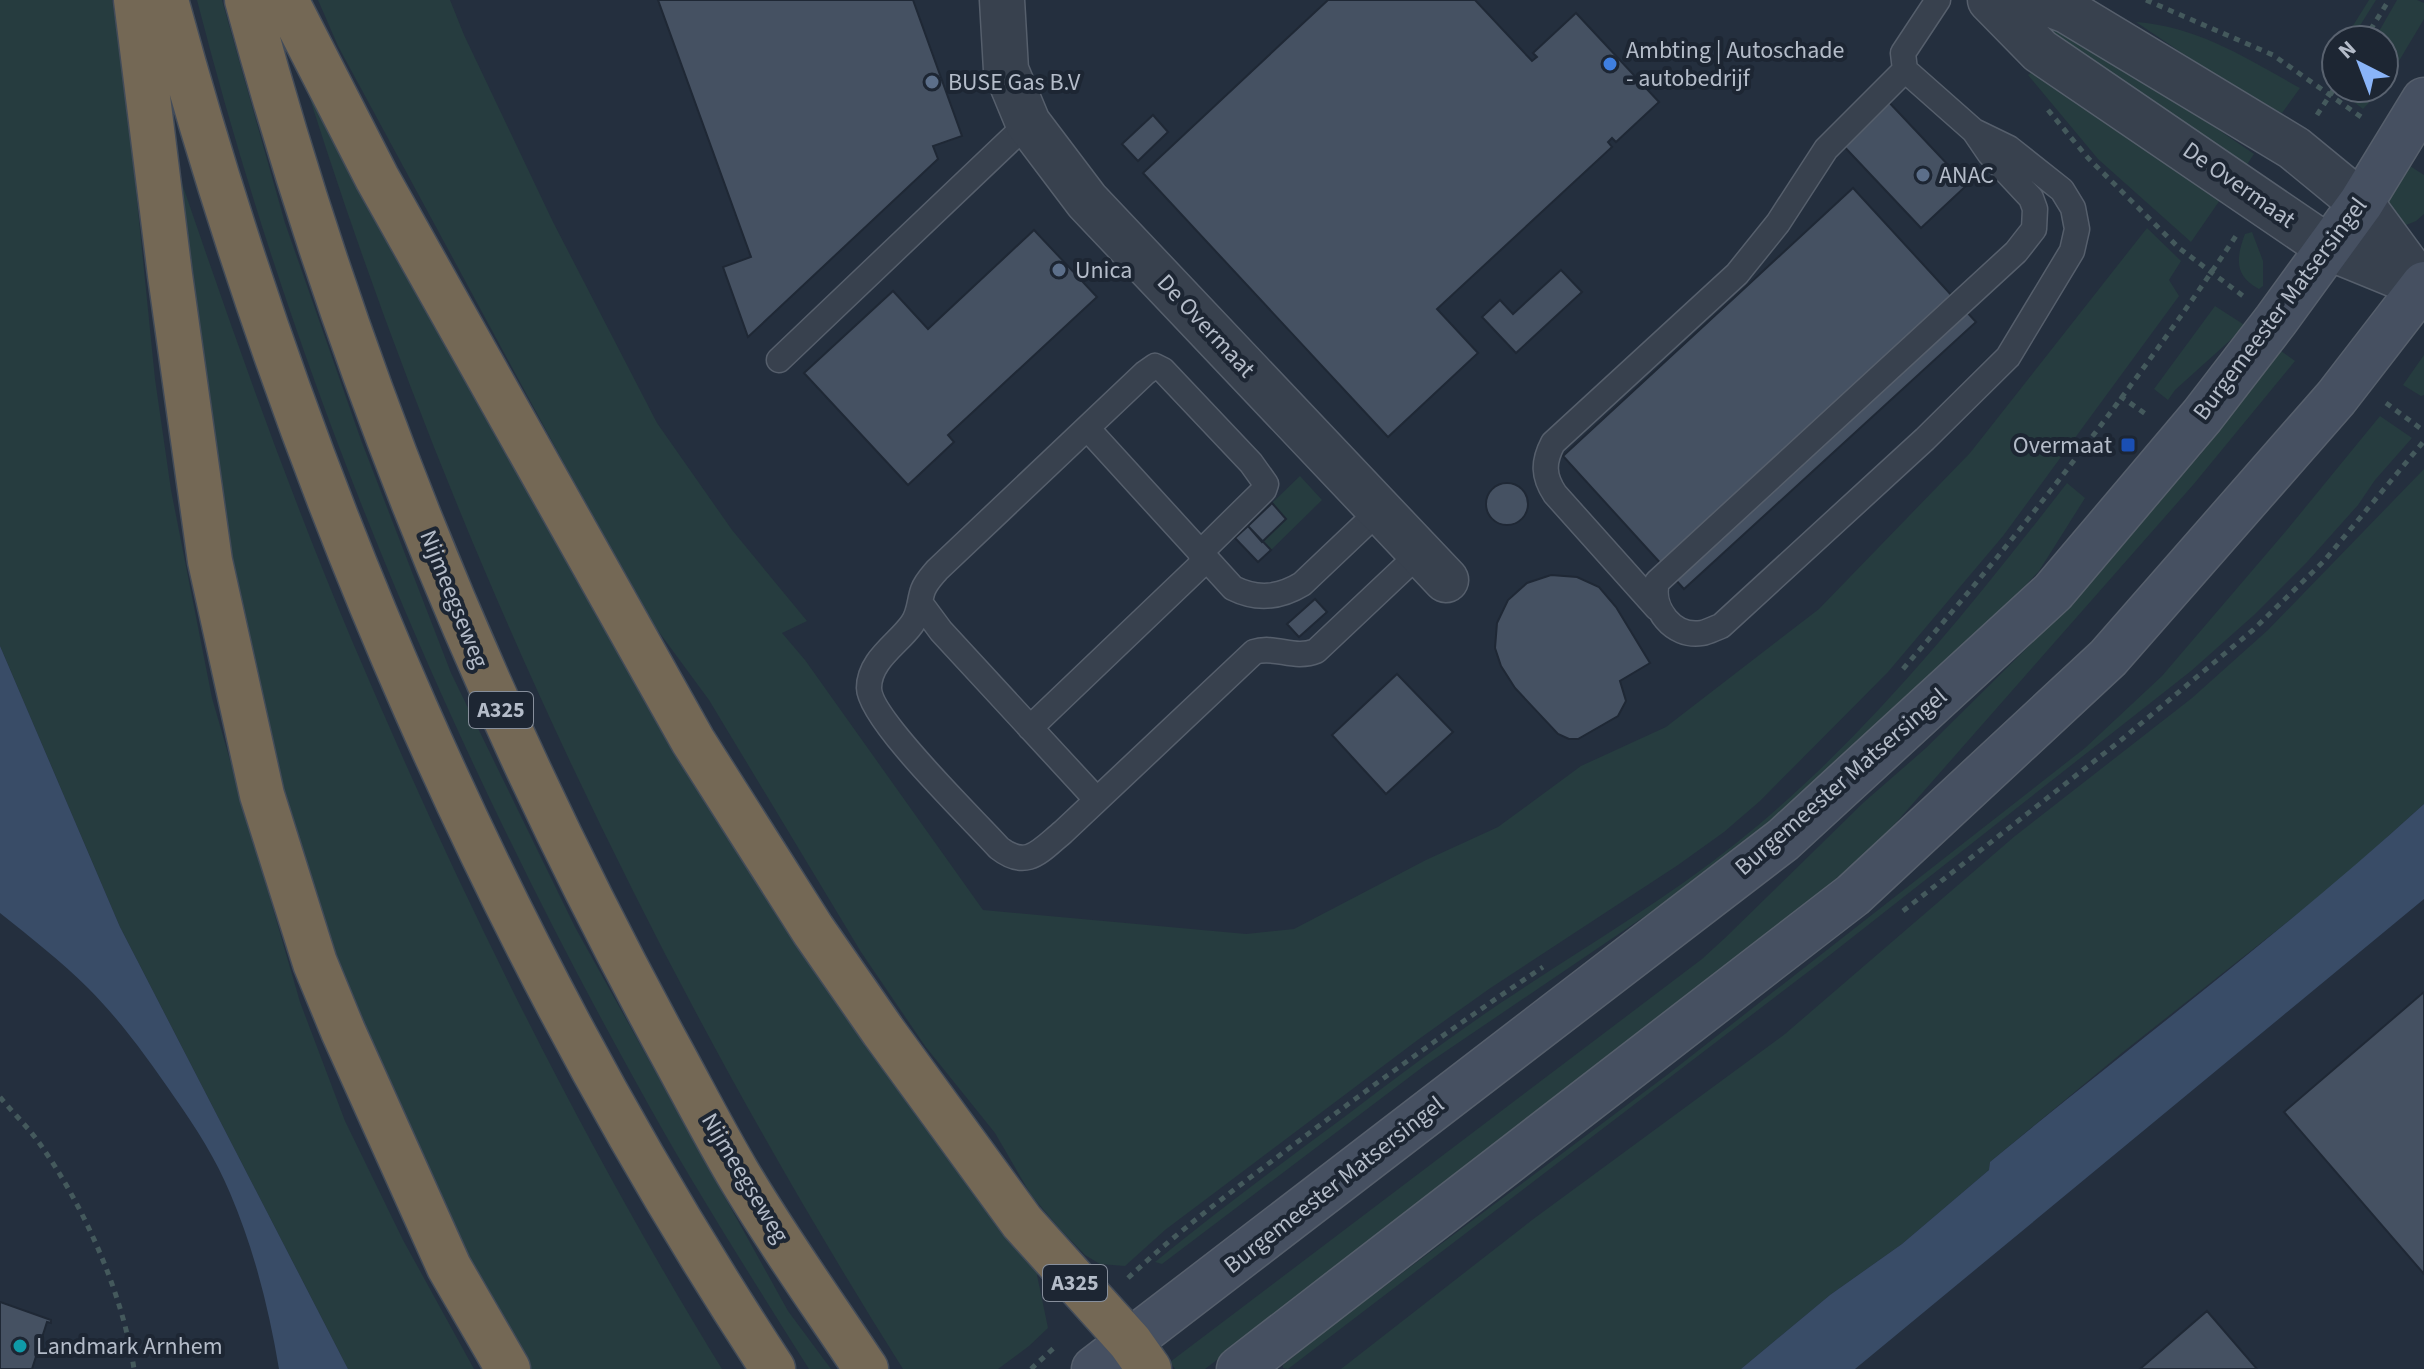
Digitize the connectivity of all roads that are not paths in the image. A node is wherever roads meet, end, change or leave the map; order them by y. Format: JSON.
{"nodes":[{"id":1,"x":136,"y":0,"type":"edge"},
{"id":2,"x":166,"y":0,"type":"edge"},
{"id":3,"x":247,"y":0,"type":"edge"},
{"id":4,"x":286,"y":0,"type":"edge"},
{"id":5,"x":1002,"y":0,"type":"edge"},
{"id":6,"x":1938,"y":0,"type":"edge"},
{"id":7,"x":1990,"y":0,"type":"edge"},
{"id":8,"x":2039,"y":0,"type":"edge"},
{"id":9,"x":1905,"y":70,"type":"junction"},
{"id":10,"x":2424,"y":100,"type":"edge"},
{"id":11,"x":1028,"y":123,"type":"junction"},
{"id":12,"x":1974,"y":131,"type":"junction"},
{"id":13,"x":2361,"y":203,"type":"junction"},
{"id":14,"x":2329,"y":248,"type":"junction"},
{"id":15,"x":2423,"y":285,"type":"edge"},
{"id":16,"x":779,"y":360,"type":"dead end"},
{"id":17,"x":1087,"y":428,"type":"junction"},
{"id":18,"x":1380,"y":510,"type":"junction"},
{"id":19,"x":1204,"y":556,"type":"junction"},
{"id":20,"x":1433,"y":566,"type":"joint"},
{"id":21,"x":921,"y":604,"type":"junction"},
{"id":22,"x":1657,"y":608,"type":"junction"},
{"id":23,"x":1030,"y":728,"type":"junction"},
{"id":24,"x":1096,"y":799,"type":"junction"},
{"id":25,"x":1139,"y":1356,"type":"edge"},
{"id":26,"x":508,"y":1369,"type":"edge"},
{"id":27,"x":773,"y":1369,"type":"edge"},
{"id":28,"x":866,"y":1369,"type":"edge"},
{"id":29,"x":1094,"y":1369,"type":"edge"},
{"id":30,"x":1239,"y":1369,"type":"edge"}],
"edges":[{"from":1,"to":26,"type":"highway"},
{"from":2,"to":27,"type":"highway"},
{"from":3,"to":28,"type":"highway","name":"Nijmeegseweg","number":"A325"},
{"from":4,"to":25,"type":"highway","number":"A325"},
{"from":5,"to":11,"type":"street","name":"De Overmaat"},
{"from":6,"to":9,"type":"lane"},
{"from":7,"to":14,"type":"street","name":"De Overmaat"},
{"from":8,"to":13,"type":"street"},
{"from":9,"to":12,"type":"lane"},
{"from":9,"to":22,"type":"lane"},
{"from":10,"to":13,"type":"main road","name":"Burgemeester Matsersingel"},
{"from":11,"to":16,"type":"lane"},
{"from":11,"to":18,"type":"street","name":"De Overmaat"},
{"from":12,"to":22,"type":"lane"},
{"from":12,"to":22,"type":"lane"},
{"from":13,"to":14,"type":"main road","name":"Burgemeester Matsersingel"},
{"from":13,"to":15,"type":"street"},
{"from":14,"to":15,"type":"street","name":"De Overmaat"},
{"from":14,"to":25,"type":"main road","name":"Burgemeester Matsersingel"},
{"from":15,"to":30,"type":"main road"},
{"from":17,"to":19,"type":"lane"},
{"from":17,"to":19,"type":"lane"},
{"from":17,"to":21,"type":"lane"},
{"from":18,"to":19,"type":"lane"},
{"from":18,"to":20,"type":"street","name":"De Overmaat"},
{"from":19,"to":23,"type":"lane"},
{"from":20,"to":24,"type":"lane"},
{"from":21,"to":23,"type":"lane"},
{"from":21,"to":24,"type":"lane"},
{"from":23,"to":24,"type":"lane"},
{"from":25,"to":29,"type":"main road","name":"Burgemeester Matsersingel"}]}
